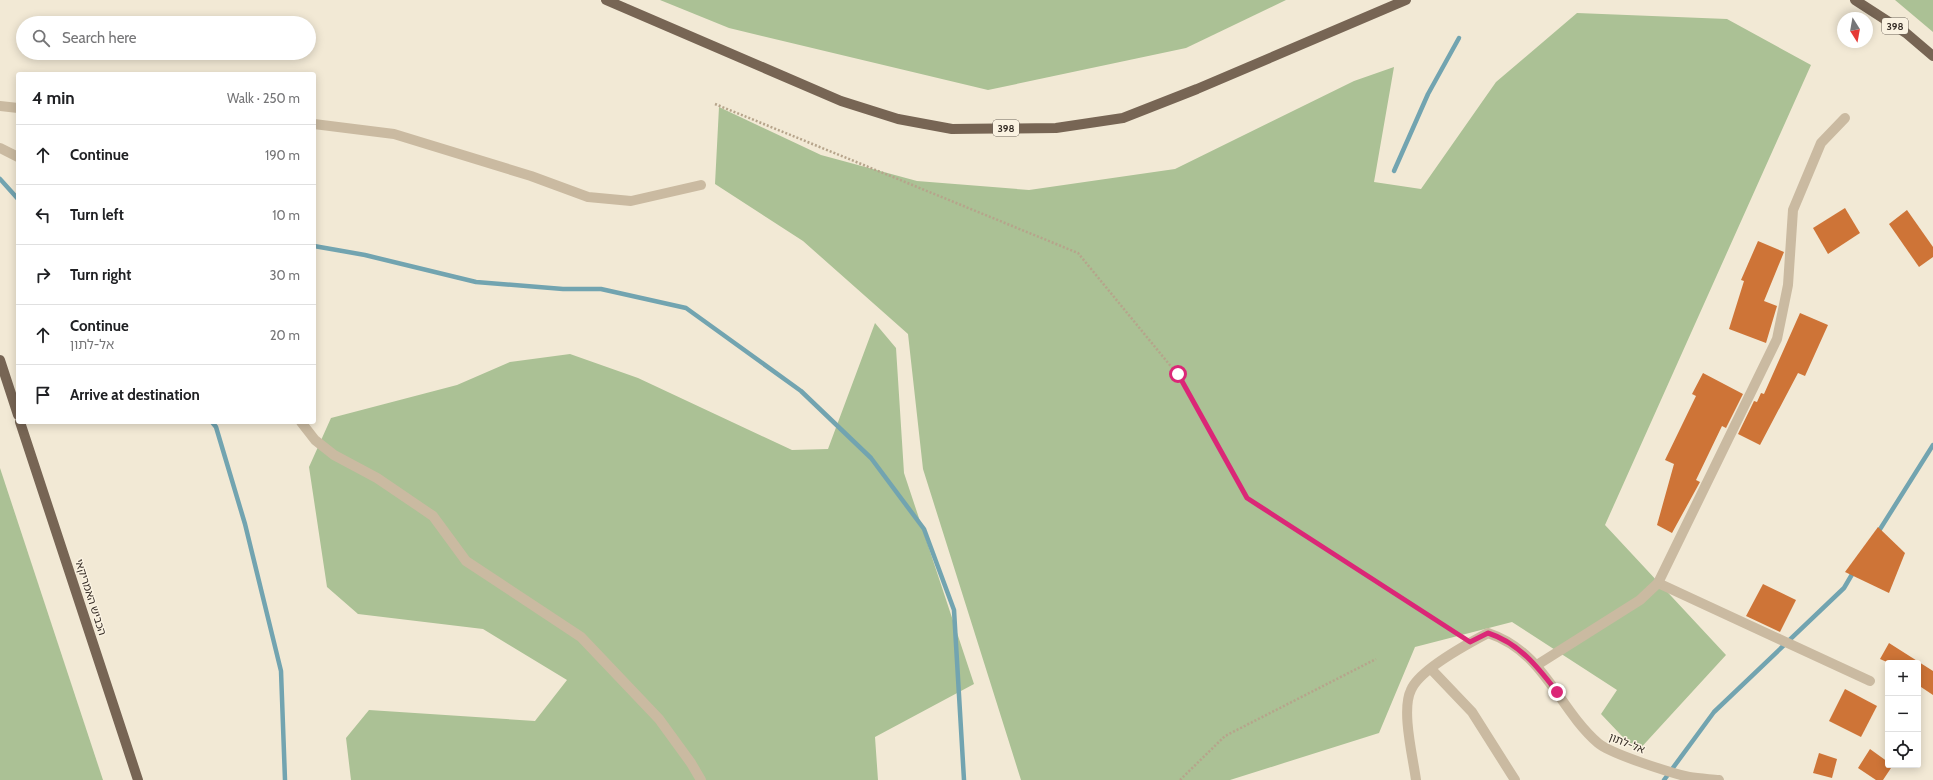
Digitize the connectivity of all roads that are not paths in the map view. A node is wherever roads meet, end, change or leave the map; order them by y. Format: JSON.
{"nodes":[{"id":1,"x":606,"y":0,"type":"edge"},
{"id":2,"x":1406,"y":0,"type":"edge"},
{"id":3,"x":1855,"y":0,"type":"edge"},
{"id":4,"x":1933,"y":56,"type":"edge"},
{"id":5,"x":0,"y":106,"type":"edge"},
{"id":6,"x":16,"y":108,"type":"edge"},
{"id":7,"x":1845,"y":118,"type":"dead end"},
{"id":8,"x":316,"y":124,"type":"edge"},
{"id":9,"x":0,"y":148,"type":"edge"},
{"id":10,"x":16,"y":156,"type":"edge"},
{"id":11,"x":701,"y":185,"type":"dead end"},
{"id":12,"x":0,"y":360,"type":"edge"},
{"id":13,"x":16,"y":409,"type":"edge"},
{"id":14,"x":21,"y":424,"type":"edge"},
{"id":15,"x":303,"y":424,"type":"edge"},
{"id":16,"x":1658,"y":583,"type":"junction"},
{"id":17,"x":1537,"y":665,"type":"junction"},
{"id":18,"x":1431,"y":669,"type":"junction"},
{"id":19,"x":1870,"y":680,"type":"dead end"},
{"id":20,"x":138,"y":780,"type":"edge"},
{"id":21,"x":701,"y":780,"type":"edge"},
{"id":22,"x":1416,"y":780,"type":"edge"},
{"id":23,"x":1515,"y":780,"type":"edge"},
{"id":24,"x":1719,"y":780,"type":"edge"}],
"edges":[{"from":1,"to":2,"type":"main road","number":"398"},
{"from":3,"to":4,"type":"main road","number":"398"},
{"from":5,"to":6,"type":"street"},
{"from":7,"to":16,"type":"street"},
{"from":8,"to":11,"type":"street"},
{"from":9,"to":10,"type":"street"},
{"from":12,"to":13,"type":"main road"},
{"from":14,"to":20,"type":"main road","name":"הכביש האמריקאי"},
{"from":15,"to":21,"type":"street"},
{"from":16,"to":17,"type":"street"},
{"from":16,"to":19,"type":"street"},
{"from":17,"to":18,"type":"street","name":"אל-לתון"},
{"from":17,"to":24,"type":"street","name":"אל-לתון"},
{"from":18,"to":22,"type":"street"},
{"from":18,"to":23,"type":"street"}]}
